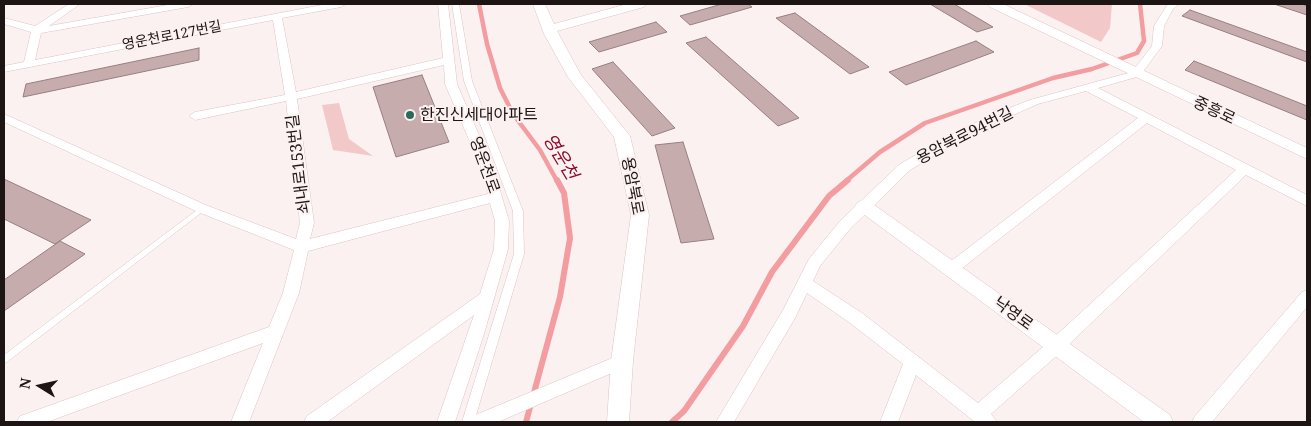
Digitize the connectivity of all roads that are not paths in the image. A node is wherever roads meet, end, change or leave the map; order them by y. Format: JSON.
{"nodes":[{"id":1,"x":75,"y":4,"type":"edge"},
{"id":2,"x":188,"y":4,"type":"edge"},
{"id":3,"x":340,"y":4,"type":"edge"},
{"id":4,"x":443,"y":4,"type":"edge"},
{"id":5,"x":455,"y":4,"type":"edge"},
{"id":6,"x":538,"y":4,"type":"edge"},
{"id":7,"x":640,"y":4,"type":"edge"},
{"id":8,"x":994,"y":4,"type":"edge"},
{"id":9,"x":1174,"y":4,"type":"edge"},
{"id":10,"x":279,"y":11,"type":"edge"},
{"id":11,"x":4,"y":21,"type":"edge"},
{"id":12,"x":37,"y":29,"type":"junction"},
{"id":13,"x":550,"y":29,"type":"junction"},
{"id":14,"x":449,"y":60,"type":"junction"},
{"id":15,"x":29,"y":64,"type":"junction"},
{"id":16,"x":4,"y":69,"type":"edge"},
{"id":17,"x":1136,"y":74,"type":"junction"},
{"id":18,"x":1087,"y":87,"type":"junction"},
{"id":19,"x":291,"y":97,"type":"junction"},
{"id":20,"x":195,"y":116,"type":"dead end"},
{"id":21,"x":4,"y":118,"type":"edge"},
{"id":22,"x":1146,"y":118,"type":"junction"},
{"id":23,"x":1307,"y":154,"type":"edge"},
{"id":24,"x":1245,"y":169,"type":"junction"},
{"id":25,"x":495,"y":197,"type":"junction"},
{"id":26,"x":1307,"y":201,"type":"edge"},
{"id":27,"x":864,"y":206,"type":"junction"},
{"id":28,"x":203,"y":209,"type":"junction"},
{"id":29,"x":301,"y":247,"type":"junction"},
{"id":30,"x":951,"y":269,"type":"junction"},
{"id":31,"x":804,"y":283,"type":"junction"},
{"id":32,"x":1307,"y":296,"type":"edge"},
{"id":33,"x":486,"y":298,"type":"junction"},
{"id":34,"x":275,"y":332,"type":"junction"},
{"id":35,"x":1056,"y":346,"type":"junction"},
{"id":36,"x":4,"y":360,"type":"edge"},
{"id":37,"x":622,"y":361,"type":"junction"},
{"id":38,"x":912,"y":362,"type":"junction"},
{"id":39,"x":983,"y":418,"type":"edge"},
{"id":40,"x":26,"y":422,"type":"edge"},
{"id":41,"x":240,"y":422,"type":"edge"},
{"id":42,"x":314,"y":422,"type":"edge"},
{"id":43,"x":446,"y":422,"type":"edge"},
{"id":44,"x":468,"y":422,"type":"edge"},
{"id":45,"x":478,"y":422,"type":"edge"},
{"id":46,"x":618,"y":422,"type":"edge"},
{"id":47,"x":725,"y":422,"type":"edge"},
{"id":48,"x":888,"y":422,"type":"edge"},
{"id":49,"x":1162,"y":422,"type":"edge"},
{"id":50,"x":1201,"y":422,"type":"edge"}],
"edges":[{"from":1,"to":12,"type":"street"},
{"from":2,"to":12,"type":"street"},
{"from":3,"to":10,"type":"street","name":"영운천로127번길"},
{"from":4,"to":14,"type":"street","name":"영운천로"},
{"from":5,"to":44,"type":"street"},
{"from":6,"to":13,"type":"street","name":"용암북로"},
{"from":7,"to":13,"type":"street"},
{"from":8,"to":17,"type":"street","name":"중흥로"},
{"from":9,"to":17,"type":"street"},
{"from":10,"to":15,"type":"street","name":"영운천로127번길"},
{"from":10,"to":19,"type":"street","name":"쇠내로153번길"},
{"from":11,"to":12,"type":"street"},
{"from":12,"to":15,"type":"street"},
{"from":13,"to":37,"type":"street","name":"용암북로"},
{"from":14,"to":19,"type":"street"},
{"from":14,"to":25,"type":"street","name":"영운천로"},
{"from":15,"to":16,"type":"street","name":"영운천로127번길"},
{"from":17,"to":18,"type":"street","name":"용암북로94번길"},
{"from":17,"to":23,"type":"street","name":"중흥로"},
{"from":18,"to":22,"type":"street"},
{"from":18,"to":27,"type":"street","name":"용암북로94번길"},
{"from":19,"to":20,"type":"street"},
{"from":19,"to":29,"type":"street","name":"쇠내로153번길"},
{"from":21,"to":28,"type":"street"},
{"from":22,"to":24,"type":"street"},
{"from":22,"to":30,"type":"street"},
{"from":24,"to":26,"type":"street"},
{"from":24,"to":35,"type":"street"},
{"from":25,"to":29,"type":"street"},
{"from":25,"to":33,"type":"street","name":"영운천로"},
{"from":27,"to":30,"type":"street","name":"낙영로"},
{"from":27,"to":31,"type":"street","name":"용암북로94번길"},
{"from":28,"to":29,"type":"street"},
{"from":28,"to":36,"type":"lane"},
{"from":29,"to":34,"type":"street","name":"쇠내로153번길"},
{"from":30,"to":35,"type":"street","name":"낙영로"},
{"from":31,"to":38,"type":"street"},
{"from":31,"to":47,"type":"street","name":"용암북로94번길"},
{"from":32,"to":50,"type":"street"},
{"from":33,"to":42,"type":"street"},
{"from":33,"to":43,"type":"street","name":"영운천로"},
{"from":34,"to":40,"type":"street"},
{"from":34,"to":41,"type":"street","name":"쇠내로153번길"},
{"from":35,"to":39,"type":"street"},
{"from":35,"to":49,"type":"street","name":"낙영로"},
{"from":37,"to":45,"type":"street"},
{"from":37,"to":46,"type":"street","name":"용암북로"},
{"from":38,"to":39,"type":"street"},
{"from":38,"to":48,"type":"street"}]}
